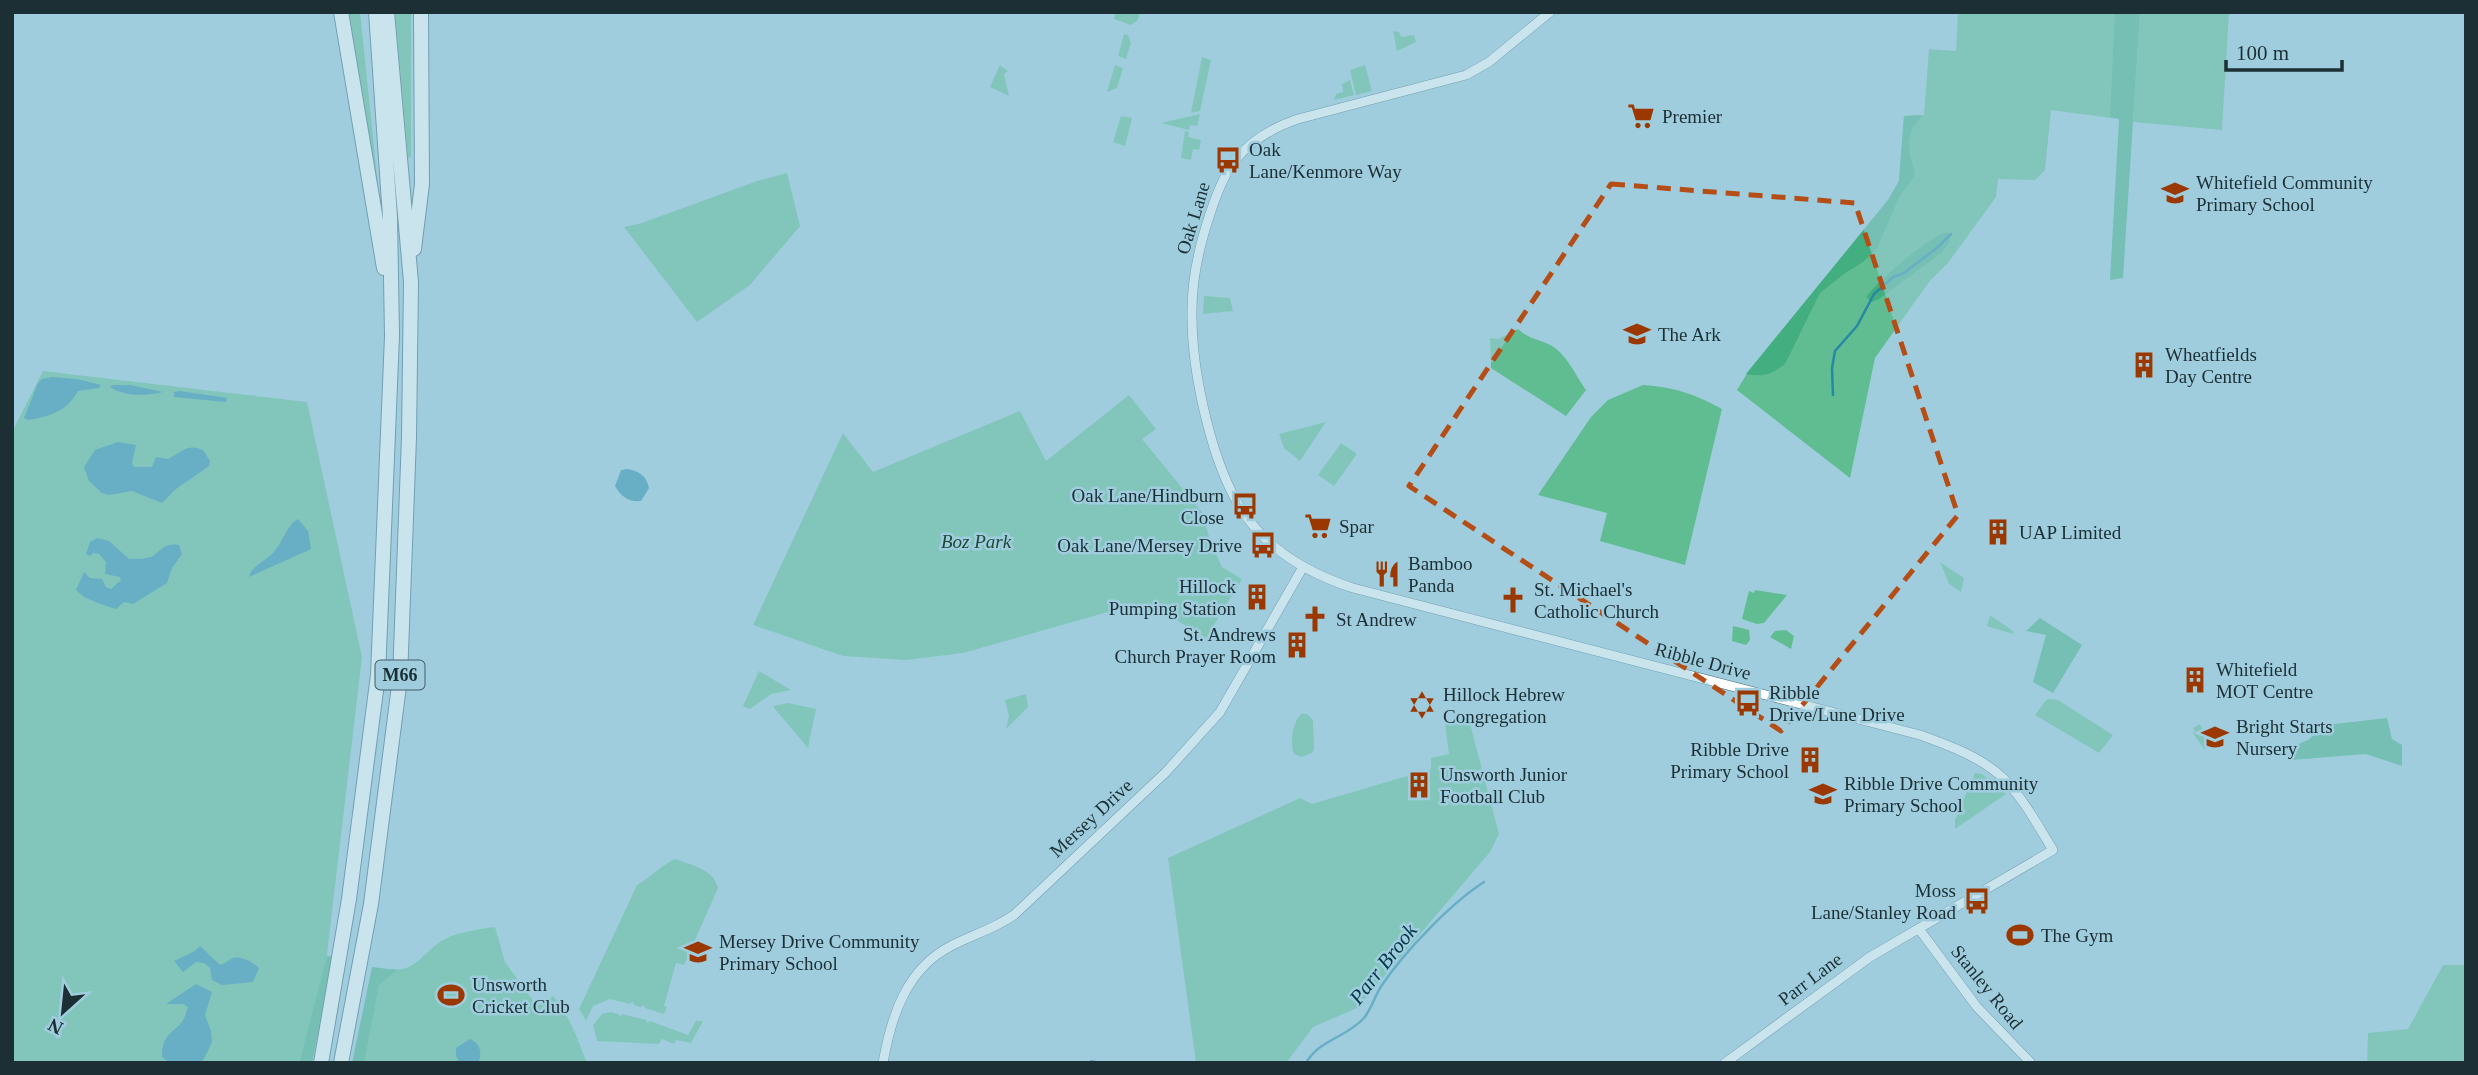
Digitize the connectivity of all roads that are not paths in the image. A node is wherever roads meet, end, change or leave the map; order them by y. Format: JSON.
{"nodes":[{"id":1,"x":335,"y":12,"type":"edge"},
{"id":2,"x":341,"y":12,"type":"edge"},
{"id":3,"x":376,"y":12,"type":"edge"},
{"id":4,"x":387,"y":12,"type":"edge"},
{"id":5,"x":423,"y":12,"type":"edge"},
{"id":6,"x":1550,"y":12,"type":"edge"},
{"id":7,"x":352,"y":75,"type":"junction"},
{"id":8,"x":411,"y":282,"type":"junction"},
{"id":9,"x":392,"y":335,"type":"junction"},
{"id":10,"x":1303,"y":567,"type":"junction"},
{"id":11,"x":2053,"y":850,"type":"joint"},
{"id":12,"x":1919,"y":929,"type":"junction"},
{"id":13,"x":321,"y":1063,"type":"edge"},
{"id":14,"x":341,"y":1063,"type":"edge"},
{"id":15,"x":883,"y":1063,"type":"edge"},
{"id":16,"x":1725,"y":1063,"type":"edge"},
{"id":17,"x":2031,"y":1063,"type":"edge"}],
"edges":[{"from":1,"to":7,"type":"highway"},
{"from":2,"to":7,"type":"highway"},
{"from":3,"to":9,"type":"highway","number":"M66"},
{"from":4,"to":8,"type":"highway","number":"M66"},
{"from":5,"to":8,"type":"highway","number":"M66"},
{"from":6,"to":10,"type":"street","name":"Oak Lane"},
{"from":7,"to":9,"type":"highway"},
{"from":8,"to":14,"type":"highway","number":"M66"},
{"from":9,"to":13,"type":"highway","number":"M66"},
{"from":10,"to":11,"type":"street","name":"Ribble Drive"},
{"from":10,"to":15,"type":"street","name":"Mersey Drive"},
{"from":11,"to":12,"type":"street","name":"Parr Lane"},
{"from":12,"to":16,"type":"street","name":"Parr Lane"},
{"from":12,"to":17,"type":"street","name":"Stanley Road"}]}
